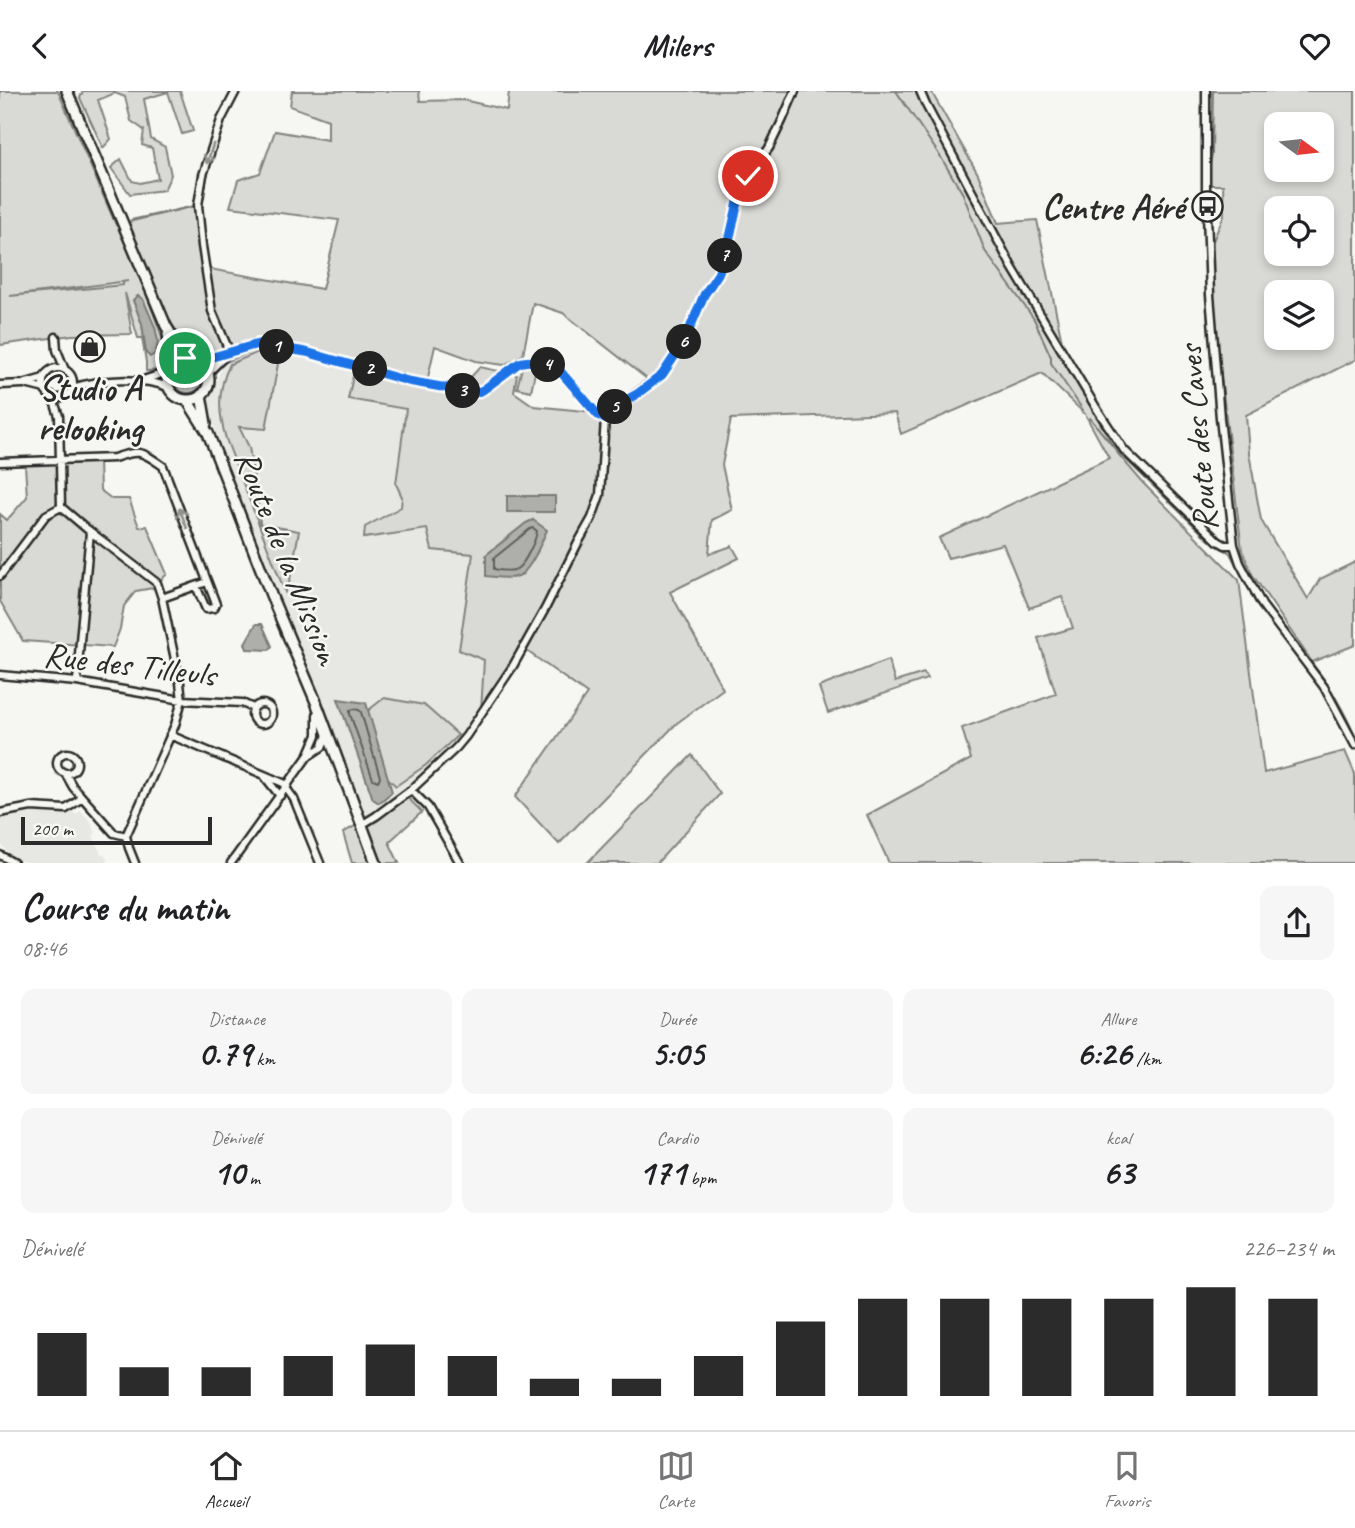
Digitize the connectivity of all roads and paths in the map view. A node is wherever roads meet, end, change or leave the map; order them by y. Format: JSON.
{"nodes":[{"id":1,"x":67,"y":91,"type":"edge"},
{"id":2,"x":236,"y":91,"type":"edge"},
{"id":3,"x":794,"y":91,"type":"edge"},
{"id":4,"x":920,"y":91,"type":"edge"},
{"id":5,"x":1206,"y":91,"type":"edge"},
{"id":6,"x":166,"y":326,"type":"junction"},
{"id":7,"x":56,"y":337,"type":"dead end"},
{"id":8,"x":57,"y":349,"type":"junction"},
{"id":9,"x":229,"y":353,"type":"junction"},
{"id":10,"x":194,"y":360,"type":"junction"},
{"id":11,"x":170,"y":368,"type":"junction"},
{"id":12,"x":51,"y":370,"type":"junction"},
{"id":13,"x":65,"y":370,"type":"junction"},
{"id":14,"x":208,"y":373,"type":"junction"},
{"id":15,"x":71,"y":376,"type":"junction"},
{"id":16,"x":44,"y":378,"type":"junction"},
{"id":17,"x":141,"y":380,"type":"junction"},
{"id":18,"x":93,"y":382,"type":"junction"},
{"id":19,"x":23,"y":384,"type":"junction"},
{"id":20,"x":0,"y":385,"type":"edge"},
{"id":21,"x":168,"y":387,"type":"junction"},
{"id":22,"x":72,"y":388,"type":"junction"},
{"id":23,"x":45,"y":389,"type":"junction"},
{"id":24,"x":66,"y":395,"type":"junction"},
{"id":25,"x":201,"y":395,"type":"junction"},
{"id":26,"x":52,"y":396,"type":"junction"},
{"id":27,"x":187,"y":400,"type":"junction"},
{"id":28,"x":59,"y":416,"type":"junction"},
{"id":29,"x":605,"y":419,"type":"junction"},
{"id":30,"x":208,"y":433,"type":"junction"},
{"id":31,"x":60,"y":461,"type":"junction"},
{"id":32,"x":0,"y":462,"type":"edge"},
{"id":33,"x":61,"y":506,"type":"junction"},
{"id":34,"x":90,"y":532,"type":"junction"},
{"id":35,"x":1234,"y":545,"type":"junction"},
{"id":36,"x":0,"y":576,"type":"edge"},
{"id":37,"x":207,"y":582,"type":"junction"},
{"id":38,"x":196,"y":586,"type":"junction"},
{"id":39,"x":162,"y":598,"type":"junction"},
{"id":40,"x":0,"y":675,"type":"edge"},
{"id":41,"x":77,"y":682,"type":"junction"},
{"id":42,"x":182,"y":700,"type":"junction"},
{"id":43,"x":253,"y":708,"type":"dead end"},
{"id":44,"x":322,"y":734,"type":"junction"},
{"id":45,"x":170,"y":735,"type":"junction"},
{"id":46,"x":1355,"y":745,"type":"edge"},
{"id":47,"x":322,"y":747,"type":"junction"},
{"id":48,"x":335,"y":753,"type":"junction"},
{"id":49,"x":308,"y":756,"type":"junction"},
{"id":50,"x":65,"y":773,"type":"dead end"},
{"id":51,"x":264,"y":775,"type":"junction"},
{"id":52,"x":287,"y":787,"type":"junction"},
{"id":53,"x":411,"y":790,"type":"junction"},
{"id":54,"x":279,"y":796,"type":"junction"},
{"id":55,"x":82,"y":797,"type":"junction"},
{"id":56,"x":0,"y":813,"type":"edge"},
{"id":57,"x":363,"y":824,"type":"junction"},
{"id":58,"x":127,"y":836,"type":"junction"},
{"id":59,"x":0,"y":855,"type":"edge"},
{"id":60,"x":14,"y":863,"type":"edge"},
{"id":61,"x":135,"y":863,"type":"edge"},
{"id":62,"x":231,"y":863,"type":"edge"},
{"id":63,"x":320,"y":863,"type":"edge"},
{"id":64,"x":376,"y":863,"type":"edge"},
{"id":65,"x":460,"y":863,"type":"edge"}],
"edges":[{"from":1,"to":6,"type":"main road"},
{"from":2,"to":9,"type":"street","one_way":true},
{"from":3,"to":29,"type":"street"},
{"from":4,"to":35,"type":"street"},
{"from":5,"to":35,"type":"street","name":"Route des Caves"},
{"from":6,"to":10,"type":"main road"},
{"from":6,"to":11,"type":"main road"},
{"from":7,"to":8,"type":"street"},
{"from":8,"to":12,"type":"street"},
{"from":8,"to":13,"type":"street"},
{"from":9,"to":10,"type":"street"},
{"from":9,"to":14,"type":"street"},
{"from":9,"to":29,"type":"street"},
{"from":10,"to":11,"type":"main road"},
{"from":10,"to":14,"type":"main road"},
{"from":11,"to":17,"type":"street"},
{"from":11,"to":21,"type":"main road"},
{"from":12,"to":13,"type":"street"},
{"from":12,"to":16,"type":"street"},
{"from":13,"to":15,"type":"street"},
{"from":14,"to":25,"type":"main road"},
{"from":15,"to":18,"type":"street"},
{"from":15,"to":22,"type":"street"},
{"from":16,"to":19,"type":"street"},
{"from":16,"to":23,"type":"street"},
{"from":17,"to":18,"type":"street"},
{"from":17,"to":21,"type":"street"},
{"from":18,"to":22,"type":"street"},
{"from":19,"to":20,"type":"street"},
{"from":19,"to":23,"type":"street"},
{"from":21,"to":27,"type":"main road"},
{"from":22,"to":24,"type":"street"},
{"from":23,"to":26,"type":"street"},
{"from":24,"to":26,"type":"street"},
{"from":24,"to":28,"type":"street"},
{"from":25,"to":27,"type":"main road"},
{"from":25,"to":30,"type":"main road"},
{"from":26,"to":28,"type":"street"},
{"from":27,"to":30,"type":"main road"},
{"from":28,"to":31,"type":"street"},
{"from":29,"to":53,"type":"street"},
{"from":30,"to":44,"type":"main road","name":"Route de la Mission"},
{"from":31,"to":32,"type":"street"},
{"from":31,"to":33,"type":"street"},
{"from":37,"to":31,"type":"street","one_way":true},
{"from":33,"to":34,"type":"street"},
{"from":33,"to":36,"type":"street"},
{"from":34,"to":39,"type":"street"},
{"from":34,"to":41,"type":"street"},
{"from":35,"to":46,"type":"street","name":"Route des Caves"},
{"from":37,"to":38,"type":"street"},
{"from":37,"to":38,"type":"street"},
{"from":38,"to":39,"type":"street"},
{"from":39,"to":42,"type":"street"},
{"from":40,"to":41,"type":"street","name":"Rue des Tilleuls"},
{"from":41,"to":42,"type":"street","name":"Rue des Tilleuls"},
{"from":42,"to":43,"type":"street","name":"Rue des Tilleuls"},
{"from":42,"to":45,"type":"street"},
{"from":44,"to":47,"type":"street"},
{"from":44,"to":48,"type":"main road","name":"Route de la Mission"},
{"from":44,"to":49,"type":"street"},
{"from":45,"to":51,"type":"street"},
{"from":45,"to":58,"type":"street"},
{"from":47,"to":48,"type":"street"},
{"from":47,"to":49,"type":"street"},
{"from":48,"to":57,"type":"main road","name":"Route de la Mission"},
{"from":49,"to":52,"type":"street"},
{"from":50,"to":55,"type":"street"},
{"from":51,"to":52,"type":"street"},
{"from":51,"to":54,"type":"street"},
{"from":52,"to":54,"type":"street"},
{"from":52,"to":63,"type":"street"},
{"from":53,"to":57,"type":"street"},
{"from":53,"to":65,"type":"street"},
{"from":54,"to":62,"type":"street"},
{"from":55,"to":56,"type":"street"},
{"from":55,"to":58,"type":"street"},
{"from":57,"to":64,"type":"main road","name":"Route de la Mission"},
{"from":58,"to":61,"type":"street"},
{"from":59,"to":60,"type":"street"}]}
